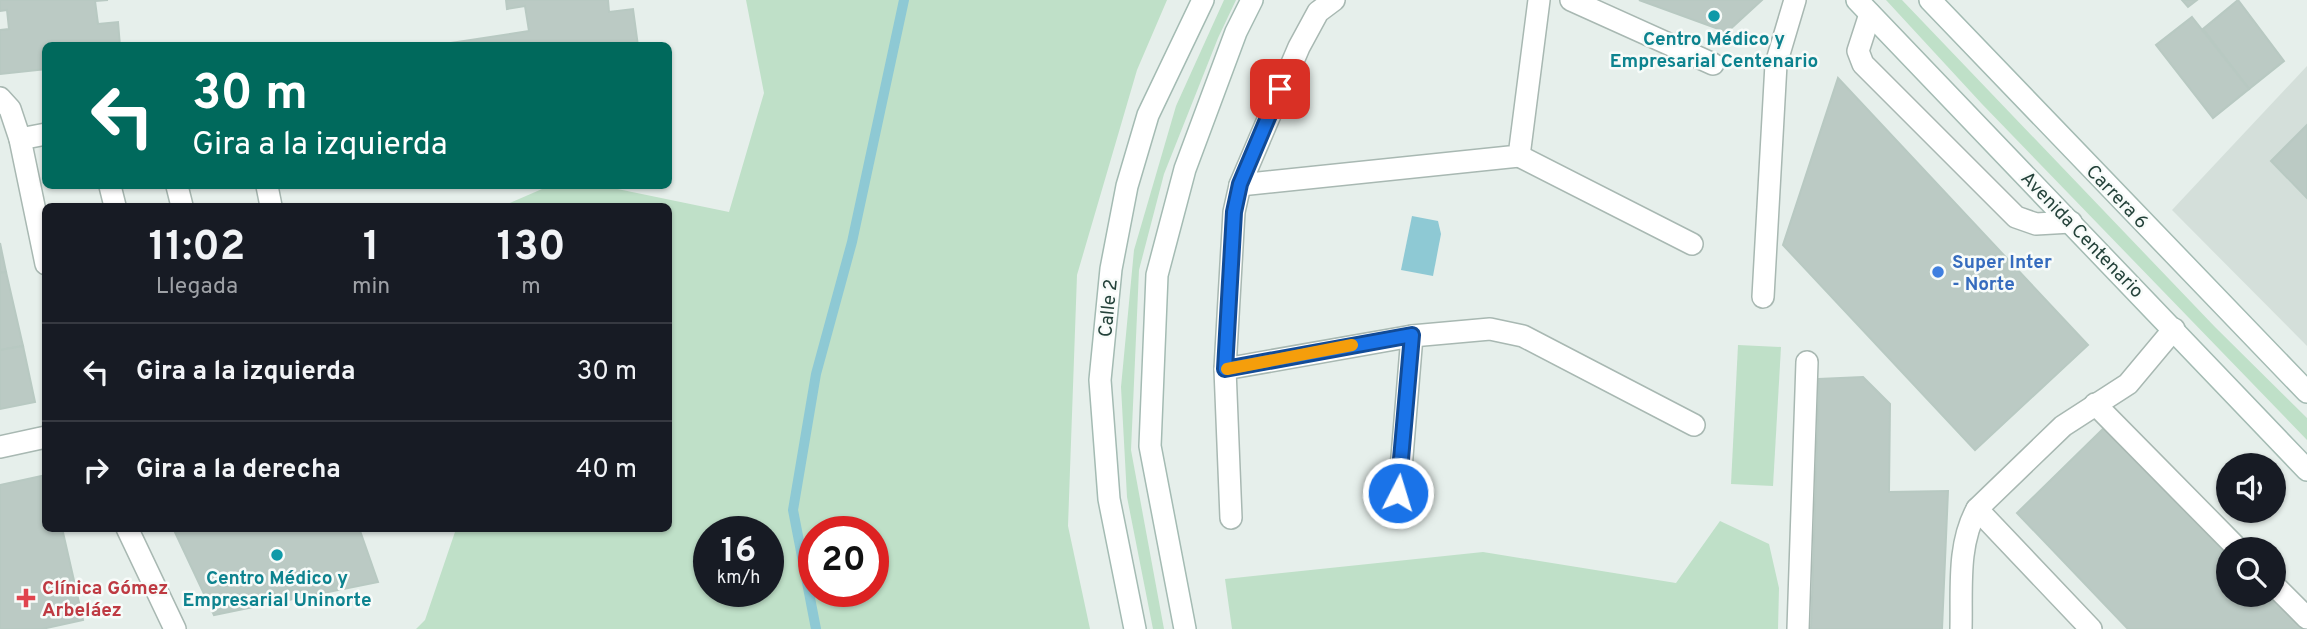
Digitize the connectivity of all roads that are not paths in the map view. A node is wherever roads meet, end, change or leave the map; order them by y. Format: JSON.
{"nodes":[{"id":1,"x":1202,"y":0,"type":"edge"},
{"id":2,"x":1252,"y":0,"type":"edge"},
{"id":3,"x":1334,"y":0,"type":"edge"},
{"id":4,"x":1539,"y":0,"type":"edge"},
{"id":5,"x":1571,"y":0,"type":"edge"},
{"id":6,"x":1796,"y":0,"type":"edge"},
{"id":7,"x":1930,"y":0,"type":"edge"},
{"id":8,"x":1864,"y":7,"type":"edge"},
{"id":9,"x":1713,"y":64,"type":"dead end"},
{"id":10,"x":0,"y":98,"type":"edge"},
{"id":11,"x":42,"y":135,"type":"edge"},
{"id":12,"x":20,"y":139,"type":"junction"},
{"id":13,"x":1520,"y":156,"type":"junction"},
{"id":14,"x":1240,"y":184,"type":"junction"},
{"id":15,"x":2071,"y":222,"type":"junction"},
{"id":16,"x":1692,"y":244,"type":"dead end"},
{"id":17,"x":42,"y":245,"type":"edge"},
{"id":18,"x":1763,"y":297,"type":"dead end"},
{"id":19,"x":2174,"y":329,"type":"junction"},
{"id":20,"x":1412,"y":335,"type":"junction"},
{"id":21,"x":1807,"y":362,"type":"dead end"},
{"id":22,"x":1225,"y":369,"type":"junction"},
{"id":23,"x":2307,"y":392,"type":"edge"},
{"id":24,"x":2095,"y":404,"type":"junction"},
{"id":25,"x":1694,"y":425,"type":"dead end"},
{"id":26,"x":42,"y":438,"type":"edge"},
{"id":27,"x":0,"y":447,"type":"edge"},
{"id":28,"x":2307,"y":470,"type":"edge"},
{"id":29,"x":1398,"y":493,"type":"dead end"},
{"id":30,"x":1977,"y":509,"type":"junction"},
{"id":31,"x":1231,"y":519,"type":"dead end"},
{"id":32,"x":129,"y":532,"type":"edge"},
{"id":33,"x":2226,"y":537,"type":"edge"},
{"id":34,"x":2286,"y":597,"type":"edge"},
{"id":35,"x":2307,"y":618,"type":"edge"},
{"id":36,"x":175,"y":629,"type":"edge"},
{"id":37,"x":1135,"y":629,"type":"edge"},
{"id":38,"x":1185,"y":629,"type":"edge"},
{"id":39,"x":1798,"y":629,"type":"edge"},
{"id":40,"x":1961,"y":629,"type":"edge"},
{"id":41,"x":2091,"y":629,"type":"edge"}],
"edges":[{"from":1,"to":37,"type":"main road","name":"Calle 2"},
{"from":2,"to":38,"type":"main road"},
{"from":3,"to":14,"type":"main road"},
{"from":4,"to":13,"type":"main road"},
{"from":5,"to":9,"type":"main road"},
{"from":6,"to":18,"type":"main road"},
{"from":7,"to":23,"type":"main road","name":"Carrera 6"},
{"from":8,"to":15,"type":"main road","name":"Avenida Centenario"},
{"from":8,"to":15,"type":"main road"},
{"from":10,"to":12,"type":"main road"},
{"from":11,"to":12,"type":"main road"},
{"from":12,"to":17,"type":"main road"},
{"from":13,"to":14,"type":"main road"},
{"from":13,"to":16,"type":"main road"},
{"from":14,"to":22,"type":"main road"},
{"from":15,"to":19,"type":"main road","name":"Avenida Centenario"},
{"from":19,"to":24,"type":"main road"},
{"from":19,"to":28,"type":"main road","name":"Avenida Centenario"},
{"from":20,"to":22,"type":"main road"},
{"from":20,"to":25,"type":"main road"},
{"from":20,"to":29,"type":"main road"},
{"from":21,"to":39,"type":"main road"},
{"from":22,"to":31,"type":"main road"},
{"from":24,"to":30,"type":"main road"},
{"from":24,"to":33,"type":"main road"},
{"from":26,"to":27,"type":"main road"},
{"from":30,"to":40,"type":"main road"},
{"from":30,"to":41,"type":"main road"},
{"from":32,"to":36,"type":"main road"},
{"from":34,"to":35,"type":"main road"}]}
